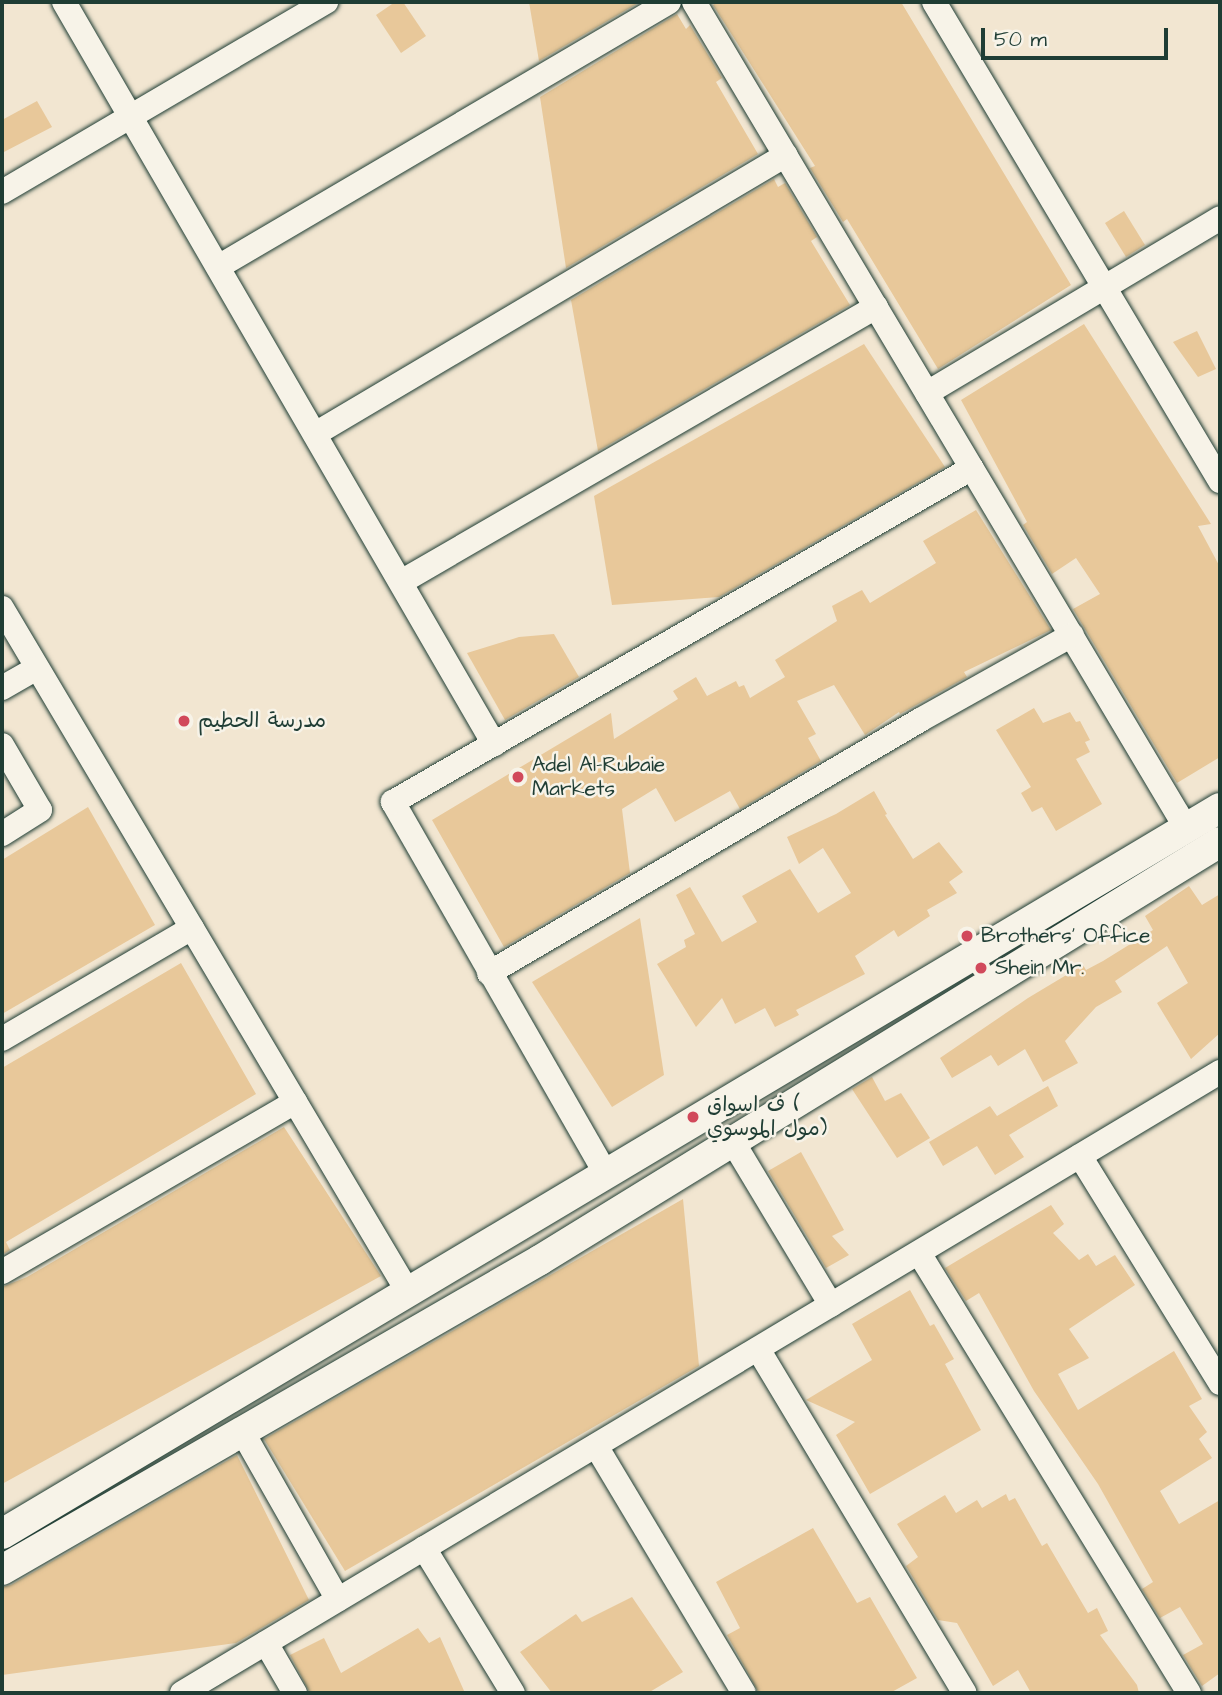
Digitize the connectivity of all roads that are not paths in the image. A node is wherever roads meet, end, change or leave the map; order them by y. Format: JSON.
{"nodes":[{"id":1,"x":64,"y":2,"type":"edge"},
{"id":2,"x":326,"y":2,"type":"edge"},
{"id":3,"x":669,"y":2,"type":"edge"},
{"id":4,"x":694,"y":2,"type":"edge"},
{"id":5,"x":934,"y":2,"type":"edge"},
{"id":6,"x":130,"y":114,"type":"junction"},
{"id":7,"x":786,"y":155,"type":"junction"},
{"id":8,"x":2,"y":191,"type":"edge"},
{"id":9,"x":1220,"y":218,"type":"edge"},
{"id":10,"x":218,"y":267,"type":"junction"},
{"id":11,"x":1105,"y":285,"type":"junction"},
{"id":12,"x":876,"y":307,"type":"junction"},
{"id":13,"x":928,"y":393,"type":"junction"},
{"id":14,"x":315,"y":435,"type":"junction"},
{"id":15,"x":972,"y":468,"type":"junction"},
{"id":16,"x":1220,"y":481,"type":"edge"},
{"id":17,"x":401,"y":582,"type":"junction"},
{"id":18,"x":2,"y":608,"type":"edge"},
{"id":19,"x":1072,"y":635,"type":"junction"},
{"id":20,"x":37,"y":668,"type":"junction"},
{"id":21,"x":2,"y":688,"type":"edge"},
{"id":22,"x":494,"y":744,"type":"junction"},
{"id":23,"x":2,"y":745,"type":"edge"},
{"id":24,"x":1220,"y":808,"type":"edge"},
{"id":25,"x":1186,"y":828,"type":"junction"},
{"id":26,"x":2,"y":834,"type":"edge"},
{"id":27,"x":1220,"y":842,"type":"edge"},
{"id":28,"x":192,"y":928,"type":"junction"},
{"id":29,"x":489,"y":973,"type":"junction"},
{"id":30,"x":839,"y":1035,"type":"junction"},
{"id":31,"x":2,"y":1039,"type":"edge"},
{"id":32,"x":857,"y":1065,"type":"junction"},
{"id":33,"x":785,"y":1066,"type":"junction"},
{"id":34,"x":1220,"y":1072,"type":"edge"},
{"id":35,"x":802,"y":1099,"type":"junction"},
{"id":36,"x":295,"y":1102,"type":"junction"},
{"id":37,"x":733,"y":1142,"type":"junction"},
{"id":38,"x":1080,"y":1156,"type":"junction"},
{"id":39,"x":606,"y":1174,"type":"junction"},
{"id":40,"x":919,"y":1253,"type":"junction"},
{"id":41,"x":2,"y":1272,"type":"edge"},
{"id":42,"x":408,"y":1292,"type":"junction"},
{"id":43,"x":831,"y":1305,"type":"junction"},
{"id":44,"x":758,"y":1349,"type":"junction"},
{"id":45,"x":1220,"y":1383,"type":"edge"},
{"id":46,"x":242,"y":1432,"type":"junction"},
{"id":47,"x":596,"y":1446,"type":"junction"},
{"id":48,"x":2,"y":1534,"type":"edge"},
{"id":49,"x":424,"y":1548,"type":"junction"},
{"id":50,"x":2,"y":1570,"type":"edge"},
{"id":51,"x":338,"y":1600,"type":"junction"},
{"id":52,"x":266,"y":1643,"type":"junction"},
{"id":53,"x":182,"y":1693,"type":"edge"},
{"id":54,"x":295,"y":1693,"type":"edge"},
{"id":55,"x":513,"y":1693,"type":"edge"},
{"id":56,"x":744,"y":1693,"type":"edge"},
{"id":57,"x":965,"y":1693,"type":"edge"},
{"id":58,"x":1189,"y":1693,"type":"edge"}],
"edges":[{"from":1,"to":6,"type":"street"},
{"from":2,"to":6,"type":"street"},
{"from":3,"to":10,"type":"street"},
{"from":4,"to":7,"type":"street"},
{"from":5,"to":11,"type":"street"},
{"from":6,"to":8,"type":"street"},
{"from":6,"to":10,"type":"street"},
{"from":7,"to":12,"type":"street"},
{"from":7,"to":14,"type":"street"},
{"from":9,"to":11,"type":"street"},
{"from":10,"to":14,"type":"street"},
{"from":11,"to":13,"type":"street"},
{"from":11,"to":16,"type":"street"},
{"from":12,"to":13,"type":"street"},
{"from":12,"to":17,"type":"street"},
{"from":13,"to":15,"type":"street"},
{"from":14,"to":17,"type":"street"},
{"from":15,"to":19,"type":"street"},
{"from":15,"to":22,"type":"street"},
{"from":17,"to":22,"type":"street"},
{"from":18,"to":20,"type":"street"},
{"from":19,"to":25,"type":"street"},
{"from":19,"to":29,"type":"street"},
{"from":20,"to":21,"type":"street"},
{"from":20,"to":28,"type":"street"},
{"from":22,"to":29,"type":"street"},
{"from":23,"to":26,"type":"street"},
{"from":24,"to":25,"type":"street"},
{"from":25,"to":30,"type":"street"},
{"from":27,"to":32,"type":"street"},
{"from":28,"to":31,"type":"street"},
{"from":28,"to":36,"type":"street"},
{"from":29,"to":39,"type":"street"},
{"from":30,"to":32,"type":"street"},
{"from":30,"to":33,"type":"street"},
{"from":32,"to":35,"type":"street"},
{"from":33,"to":35,"type":"street"},
{"from":33,"to":39,"type":"street"},
{"from":34,"to":38,"type":"street"},
{"from":35,"to":37,"type":"street"},
{"from":36,"to":41,"type":"street"},
{"from":36,"to":42,"type":"street"},
{"from":37,"to":43,"type":"street"},
{"from":37,"to":46,"type":"street"},
{"from":38,"to":40,"type":"street"},
{"from":38,"to":45,"type":"street"},
{"from":39,"to":42,"type":"street"},
{"from":40,"to":43,"type":"street"},
{"from":40,"to":58,"type":"street"},
{"from":42,"to":48,"type":"street"},
{"from":43,"to":44,"type":"street"},
{"from":44,"to":47,"type":"street"},
{"from":44,"to":57,"type":"street"},
{"from":46,"to":50,"type":"street"},
{"from":46,"to":51,"type":"street"},
{"from":47,"to":49,"type":"street"},
{"from":47,"to":56,"type":"street"},
{"from":49,"to":51,"type":"street"},
{"from":49,"to":55,"type":"street"},
{"from":51,"to":52,"type":"street"},
{"from":52,"to":53,"type":"street"},
{"from":52,"to":54,"type":"street"}]}
